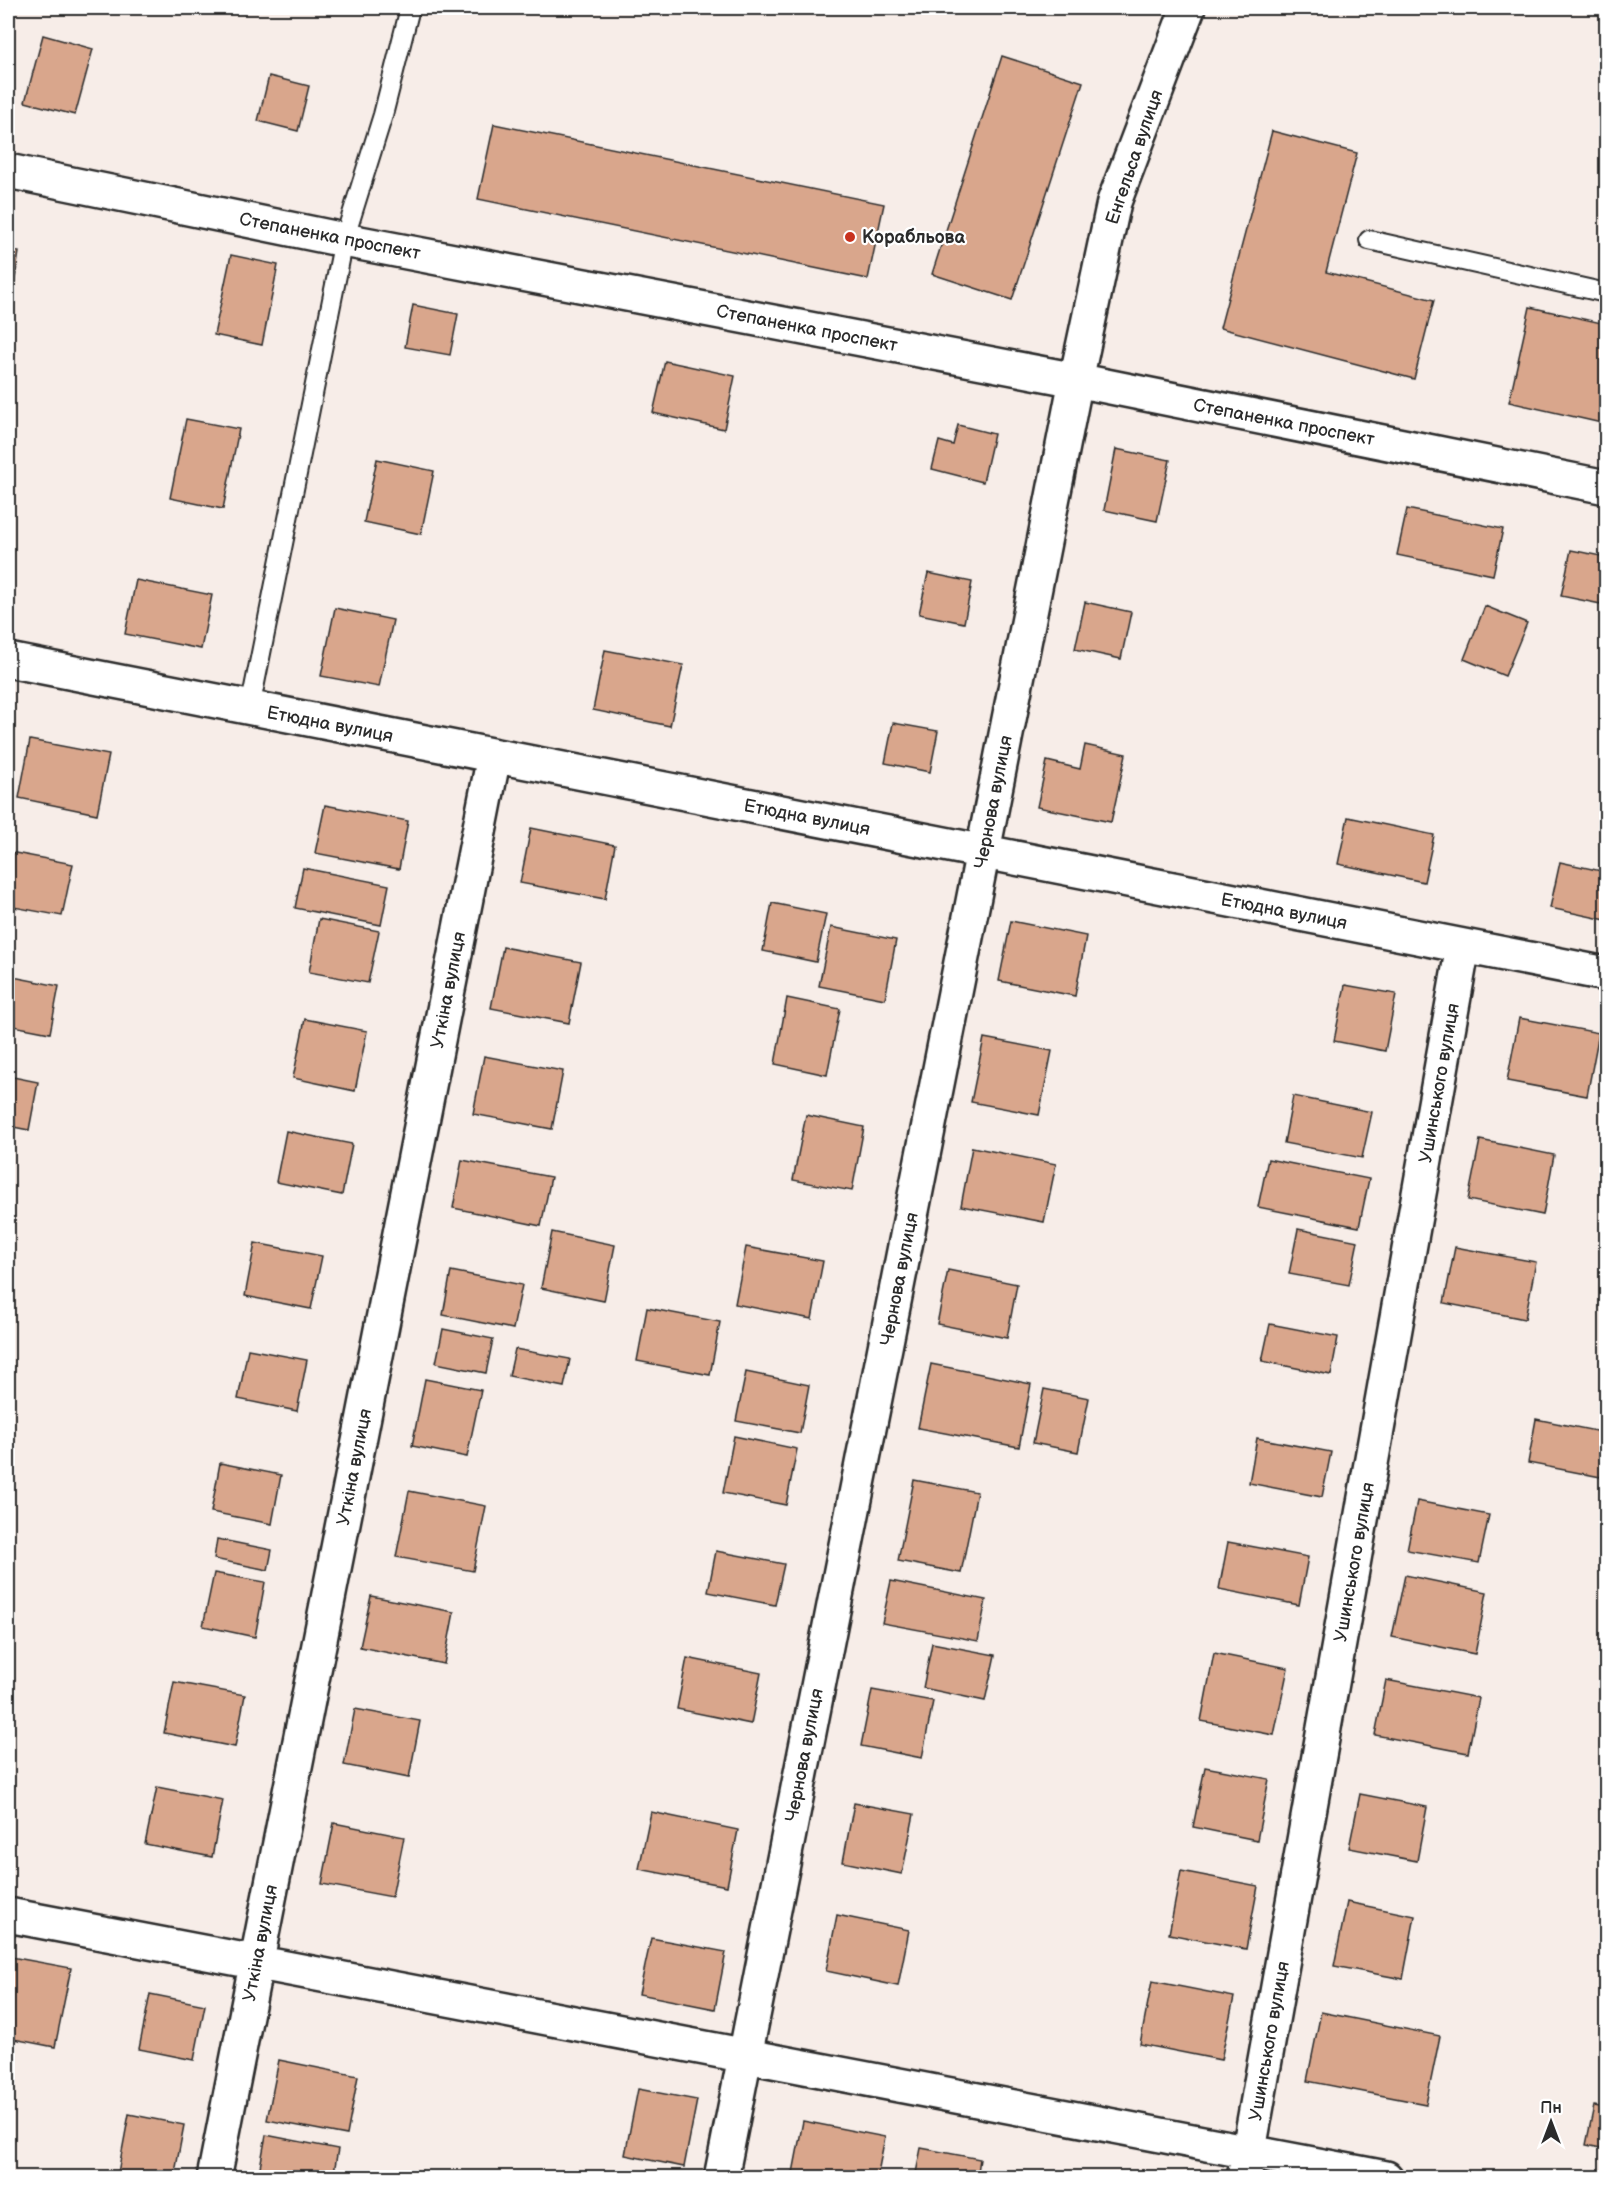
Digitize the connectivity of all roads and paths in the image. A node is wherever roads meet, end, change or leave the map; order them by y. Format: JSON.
{"nodes":[{"id":1,"x":410,"y":8,"type":"edge"},
{"id":2,"x":1188,"y":8,"type":"edge"},
{"id":3,"x":8,"y":171,"type":"edge"},
{"id":4,"x":344,"y":240,"type":"junction"},
{"id":5,"x":1369,"y":240,"type":"dead end"},
{"id":6,"x":1606,"y":293,"type":"edge"},
{"id":7,"x":1076,"y":380,"type":"junction"},
{"id":8,"x":1606,"y":487,"type":"edge"},
{"id":9,"x":8,"y":660,"type":"edge"},
{"id":10,"x":250,"y":708,"type":"junction"},
{"id":11,"x":494,"y":756,"type":"junction"},
{"id":12,"x":983,"y":851,"type":"junction"},
{"id":13,"x":1463,"y":946,"type":"junction"},
{"id":14,"x":1606,"y":974,"type":"edge"},
{"id":15,"x":8,"y":1915,"type":"edge"},
{"id":16,"x":256,"y":1962,"type":"junction"},
{"id":17,"x":745,"y":2055,"type":"junction"},
{"id":18,"x":1247,"y":2164,"type":"edge"},
{"id":19,"x":214,"y":2178,"type":"edge"},
{"id":20,"x":721,"y":2178,"type":"edge"},
{"id":21,"x":1386,"y":2178,"type":"edge"}],
"edges":[{"from":1,"to":4,"type":"lane"},
{"from":2,"to":7,"type":"street","name":"Енгельса вулиця"},
{"from":3,"to":4,"type":"street","name":"Степаненка проспект"},
{"from":4,"to":7,"type":"street","name":"Степаненка проспект"},
{"from":4,"to":10,"type":"lane"},
{"from":5,"to":6,"type":"lane"},
{"from":7,"to":8,"type":"street","name":"Степаненка проспект"},
{"from":7,"to":12,"type":"street","name":"Чернова вулиця"},
{"from":9,"to":10,"type":"street","name":"Етюдна вулиця"},
{"from":10,"to":11,"type":"street","name":"Етюдна вулиця"},
{"from":11,"to":12,"type":"street","name":"Етюдна вулиця"},
{"from":11,"to":16,"type":"street","name":"Уткіна вулиця"},
{"from":12,"to":13,"type":"street","name":"Етюдна вулиця"},
{"from":12,"to":17,"type":"street","name":"Чернова вулиця"},
{"from":13,"to":14,"type":"street","name":"Етюдна вулиця"},
{"from":13,"to":18,"type":"street","name":"Ушинського вулиця"},
{"from":15,"to":16,"type":"street"},
{"from":16,"to":17,"type":"street"},
{"from":16,"to":19,"type":"street","name":"Уткіна вулиця"},
{"from":17,"to":18,"type":"street"},
{"from":17,"to":20,"type":"street","name":"Чернова вулиця"},
{"from":18,"to":21,"type":"street"}]}
